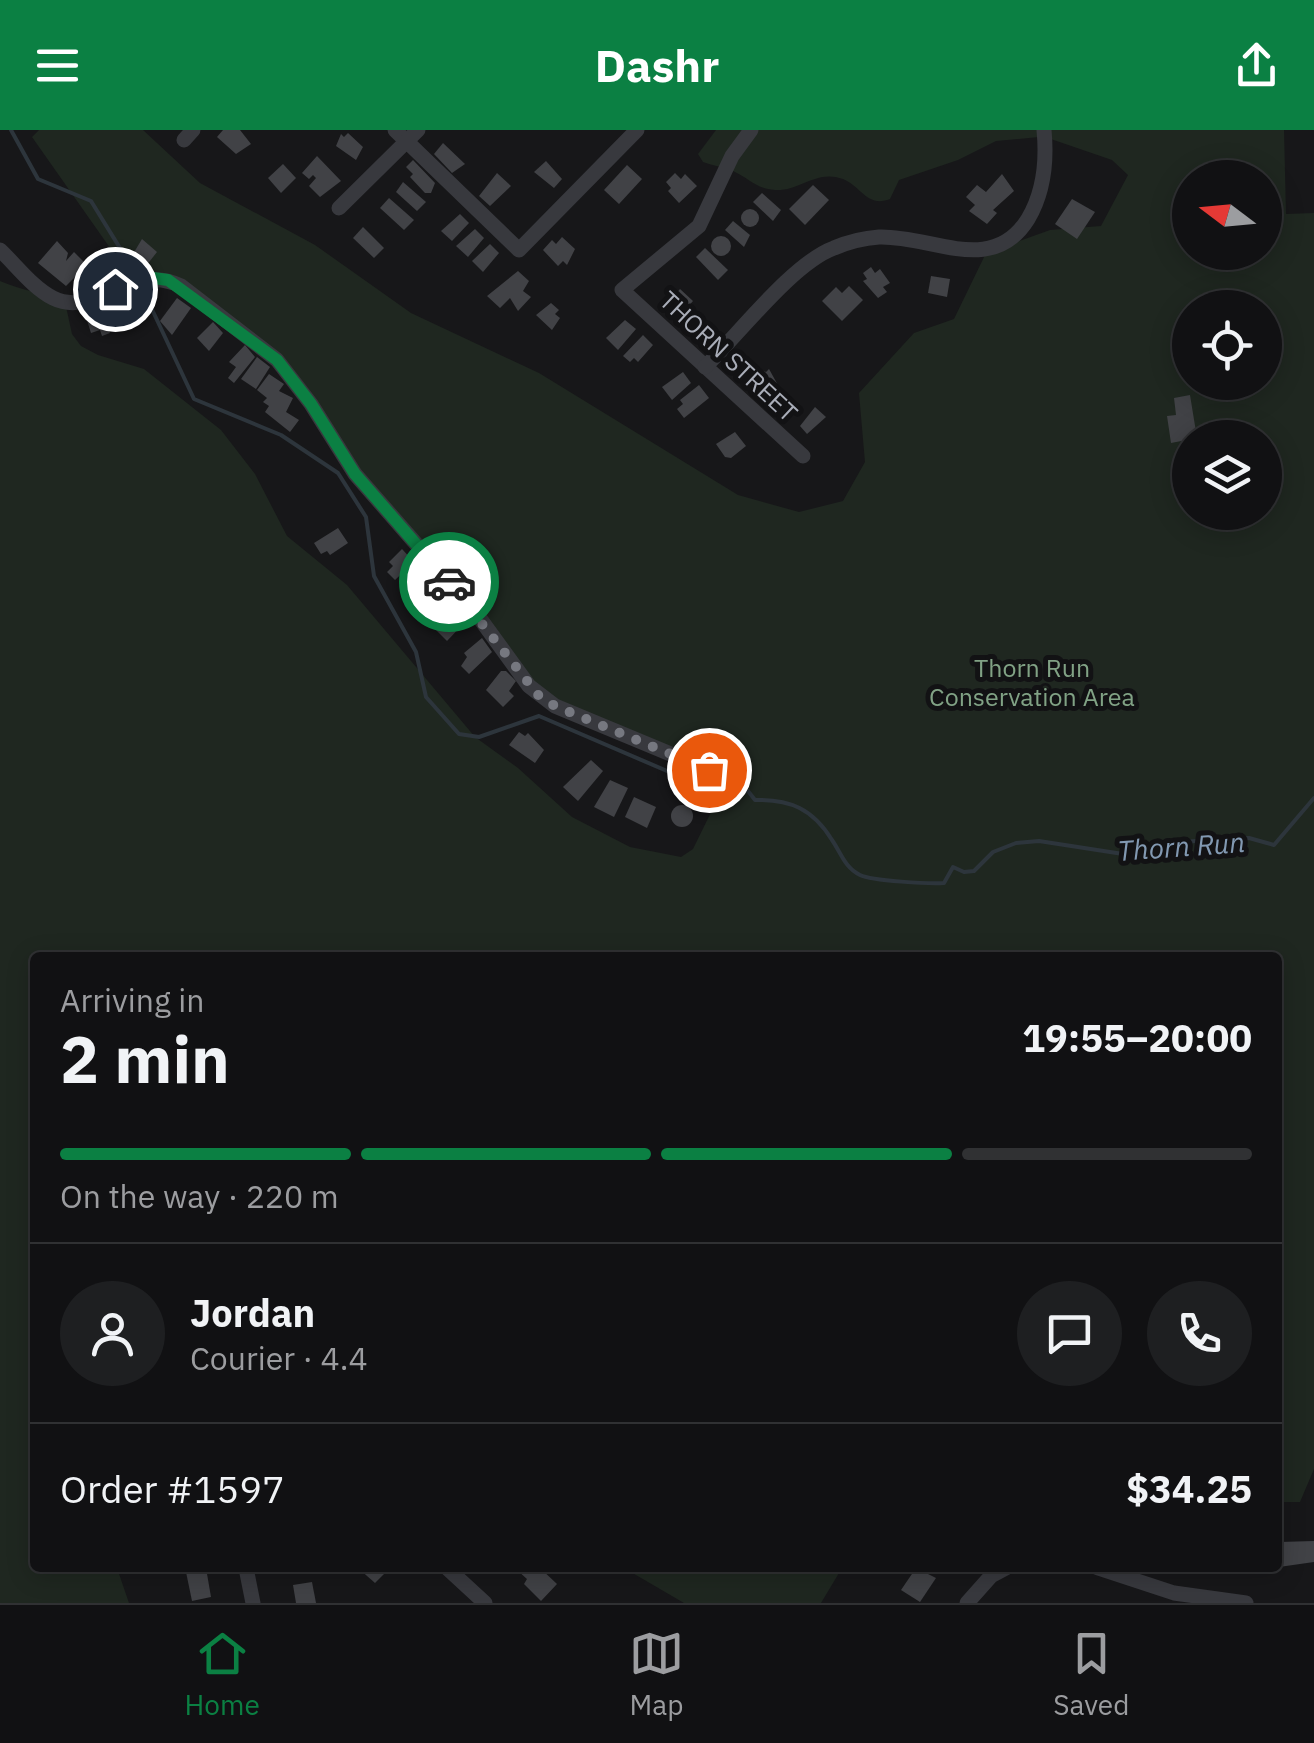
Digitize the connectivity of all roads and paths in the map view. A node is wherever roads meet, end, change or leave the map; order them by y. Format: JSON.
{"nodes":[{"id":1,"x":637,"y":130,"type":"edge"},
{"id":2,"x":751,"y":130,"type":"edge"},
{"id":3,"x":1044,"y":130,"type":"edge"},
{"id":4,"x":407,"y":134,"type":"edge"},
{"id":5,"x":339,"y":208,"type":"dead end"},
{"id":6,"x":0,"y":250,"type":"edge"},
{"id":7,"x":705,"y":367,"type":"junction"},
{"id":8,"x":803,"y":456,"type":"dead end"},
{"id":9,"x":709,"y":770,"type":"dead end"},
{"id":10,"x":247,"y":1572,"type":"edge"},
{"id":11,"x":451,"y":1572,"type":"edge"},
{"id":12,"x":999,"y":1572,"type":"edge"},
{"id":13,"x":1109,"y":1572,"type":"edge"},
{"id":14,"x":253,"y":1603,"type":"edge"},
{"id":15,"x":485,"y":1603,"type":"edge"},
{"id":16,"x":967,"y":1603,"type":"edge"},
{"id":17,"x":1246,"y":1603,"type":"edge"}],
"edges":[{"from":1,"to":4,"type":"street"},
{"from":2,"to":7,"type":"street","name":"THORN STREET"},
{"from":3,"to":7,"type":"street"},
{"from":4,"to":5,"type":"street"},
{"from":6,"to":9,"type":"street"},
{"from":7,"to":8,"type":"street","name":"THORN STREET"},
{"from":10,"to":14,"type":"street"},
{"from":11,"to":15,"type":"street"},
{"from":12,"to":16,"type":"street"},
{"from":13,"to":17,"type":"street"}]}
